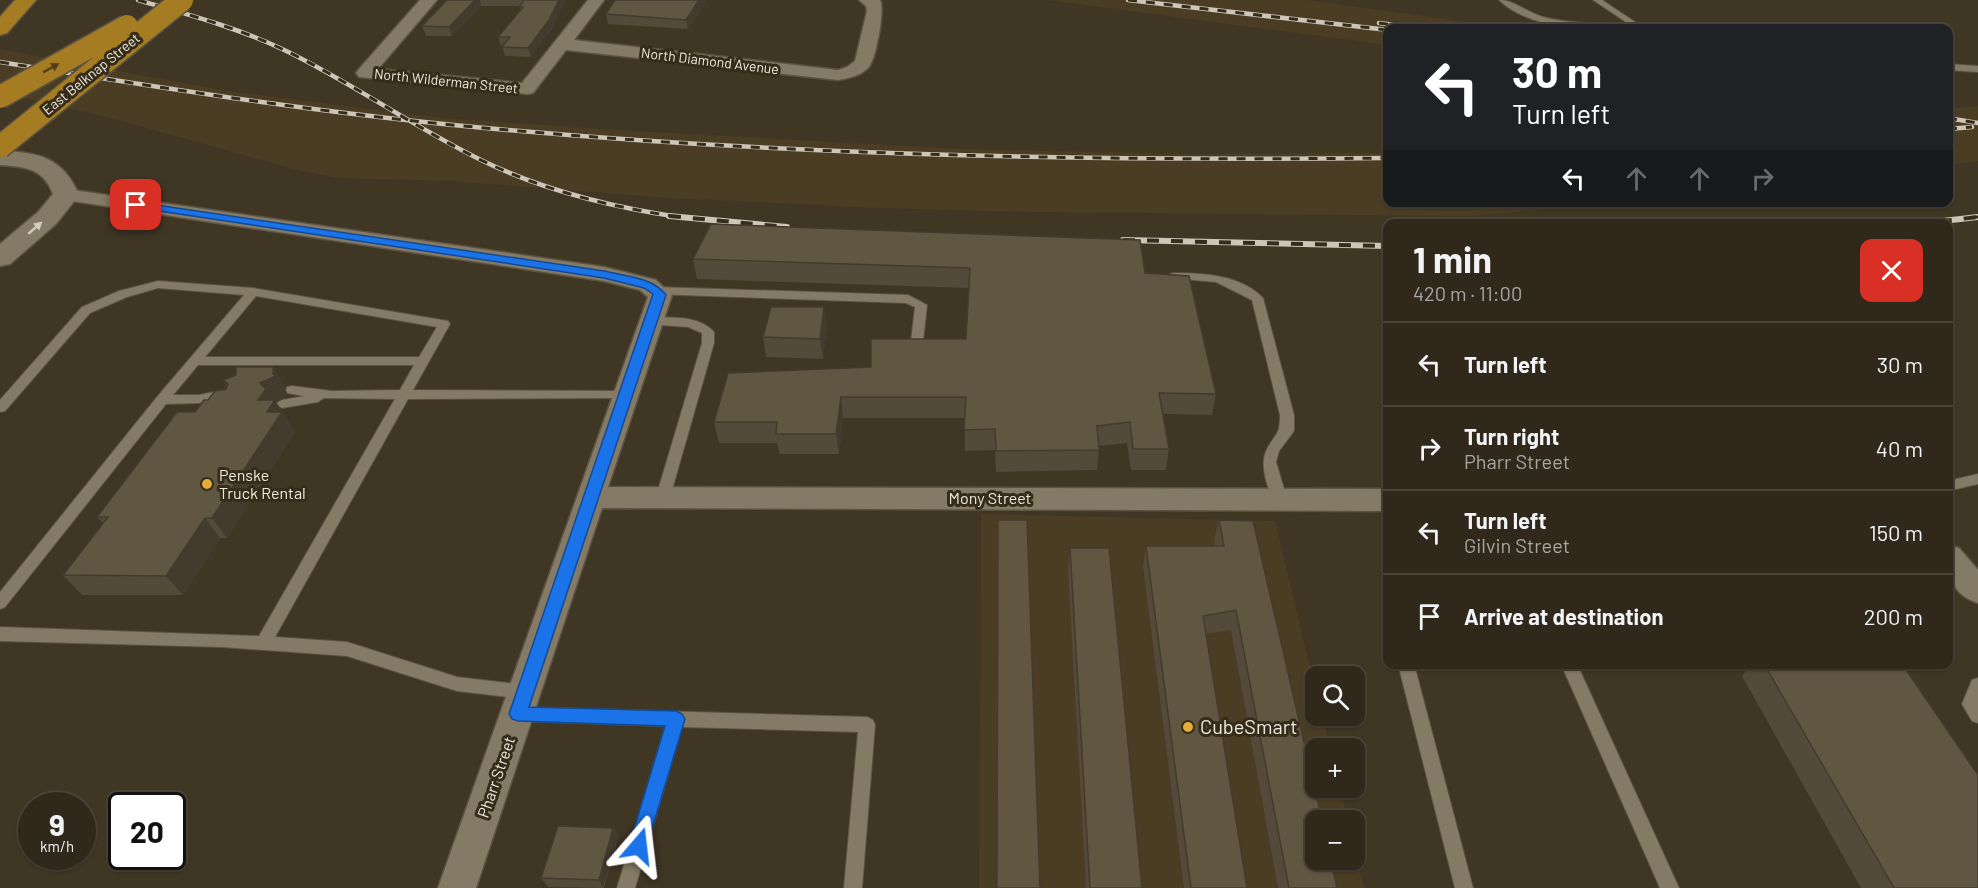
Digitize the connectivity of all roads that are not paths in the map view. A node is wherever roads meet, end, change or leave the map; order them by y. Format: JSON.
{"nodes":[{"id":1,"x":26,"y":0,"type":"edge"},
{"id":2,"x":169,"y":0,"type":"edge"},
{"id":3,"x":182,"y":0,"type":"edge"},
{"id":4,"x":429,"y":0,"type":"edge"},
{"id":5,"x":596,"y":0,"type":"edge"},
{"id":6,"x":1503,"y":0,"type":"edge"},
{"id":7,"x":1597,"y":0,"type":"edge"},
{"id":8,"x":870,"y":2,"type":"edge"},
{"id":9,"x":1587,"y":24,"type":"edge"},
{"id":10,"x":1634,"y":24,"type":"edge"},
{"id":11,"x":0,"y":29,"type":"edge"},
{"id":12,"x":562,"y":44,"type":"junction"},
{"id":13,"x":1953,"y":67,"type":"edge"},
{"id":14,"x":1978,"y":69,"type":"edge"},
{"id":15,"x":0,"y":97,"type":"edge"},
{"id":16,"x":0,"y":147,"type":"edge"},
{"id":17,"x":0,"y":158,"type":"edge"},
{"id":18,"x":66,"y":195,"type":"junction"},
{"id":19,"x":0,"y":258,"type":"edge"},
{"id":20,"x":1174,"y":276,"type":"edge"},
{"id":21,"x":657,"y":291,"type":"junction"},
{"id":22,"x":253,"y":292,"type":"junction"},
{"id":23,"x":651,"y":321,"type":"junction"},
{"id":24,"x":917,"y":341,"type":"edge"},
{"id":25,"x":194,"y":361,"type":"junction"},
{"id":26,"x":423,"y":361,"type":"junction"},
{"id":27,"x":292,"y":390,"type":"dead end"},
{"id":28,"x":243,"y":391,"type":"edge"},
{"id":29,"x":405,"y":394,"type":"junction"},
{"id":30,"x":627,"y":394,"type":"junction"},
{"id":31,"x":332,"y":395,"type":"junction"},
{"id":32,"x":199,"y":399,"type":"junction"},
{"id":33,"x":162,"y":400,"type":"junction"},
{"id":34,"x":282,"y":404,"type":"dead end"},
{"id":35,"x":232,"y":405,"type":"edge"},
{"id":36,"x":0,"y":408,"type":"edge"},
{"id":37,"x":1978,"y":479,"type":"edge"},
{"id":38,"x":1953,"y":485,"type":"edge"},
{"id":39,"x":592,"y":497,"type":"junction"},
{"id":40,"x":663,"y":497,"type":"junction"},
{"id":41,"x":1280,"y":500,"type":"junction"},
{"id":42,"x":1383,"y":500,"type":"edge"},
{"id":43,"x":1953,"y":562,"type":"edge"},
{"id":44,"x":1978,"y":591,"type":"edge"},
{"id":45,"x":0,"y":603,"type":"edge"},
{"id":46,"x":0,"y":634,"type":"edge"},
{"id":47,"x":262,"y":643,"type":"junction"},
{"id":48,"x":1407,"y":669,"type":"edge"},
{"id":49,"x":1571,"y":669,"type":"edge"},
{"id":50,"x":1978,"y":685,"type":"edge"},
{"id":51,"x":521,"y":703,"type":"junction"},
{"id":52,"x":1978,"y":716,"type":"edge"},
{"id":53,"x":676,"y":719,"type":"junction"},
{"id":54,"x":457,"y":888,"type":"edge"},
{"id":55,"x":626,"y":888,"type":"edge"},
{"id":56,"x":853,"y":888,"type":"edge"},
{"id":57,"x":1464,"y":888,"type":"edge"},
{"id":58,"x":1670,"y":888,"type":"edge"}],
"edges":[{"from":1,"to":11,"type":"highway"},
{"from":15,"to":2,"type":"highway","one_way":true,"bridge":true},
{"from":3,"to":16,"type":"highway","name":"East Belknap Street","bridge":true},
{"from":4,"to":12,"type":"street","name":"North Wilderman Street"},
{"from":5,"to":12,"type":"street"},
{"from":6,"to":9,"type":"lane"},
{"from":7,"to":10,"type":"lane"},
{"from":8,"to":12,"type":"street","name":"North Diamond Avenue"},
{"from":13,"to":14,"type":"lane"},
{"from":17,"to":18,"type":"main road"},
{"from":19,"to":18,"type":"main road","one_way":true},
{"from":18,"to":21,"type":"street"},
{"from":20,"to":41,"type":"lane"},
{"from":21,"to":23,"type":"street","name":"Pharr Street"},
{"from":21,"to":24,"type":"lane"},
{"from":22,"to":25,"type":"lane"},
{"from":22,"to":26,"type":"lane"},
{"from":22,"to":36,"type":"lane"},
{"from":23,"to":30,"type":"street","name":"Pharr Street"},
{"from":23,"to":40,"type":"lane"},
{"from":25,"to":26,"type":"lane"},
{"from":25,"to":33,"type":"lane"},
{"from":26,"to":29,"type":"lane"},
{"from":27,"to":31,"type":"lane"},
{"from":28,"to":32,"type":"lane"},
{"from":29,"to":30,"type":"lane"},
{"from":29,"to":31,"type":"lane"},
{"from":29,"to":47,"type":"lane"},
{"from":30,"to":39,"type":"street","name":"Pharr Street"},
{"from":31,"to":34,"type":"lane"},
{"from":32,"to":33,"type":"lane"},
{"from":32,"to":35,"type":"lane"},
{"from":33,"to":45,"type":"lane"},
{"from":37,"to":38,"type":"lane"},
{"from":39,"to":40,"type":"street","name":"Mony Street"},
{"from":39,"to":51,"type":"street","name":"Pharr Street"},
{"from":40,"to":41,"type":"street","name":"Mony Street"},
{"from":41,"to":42,"type":"street","name":"Mony Street"},
{"from":43,"to":44,"type":"street"},
{"from":46,"to":47,"type":"lane"},
{"from":47,"to":51,"type":"lane"},
{"from":48,"to":57,"type":"lane"},
{"from":49,"to":58,"type":"lane"},
{"from":50,"to":52,"type":"lane"},
{"from":51,"to":53,"type":"lane"},
{"from":51,"to":54,"type":"street","name":"Pharr Street"},
{"from":53,"to":55,"type":"lane"},
{"from":53,"to":56,"type":"lane"}]}
